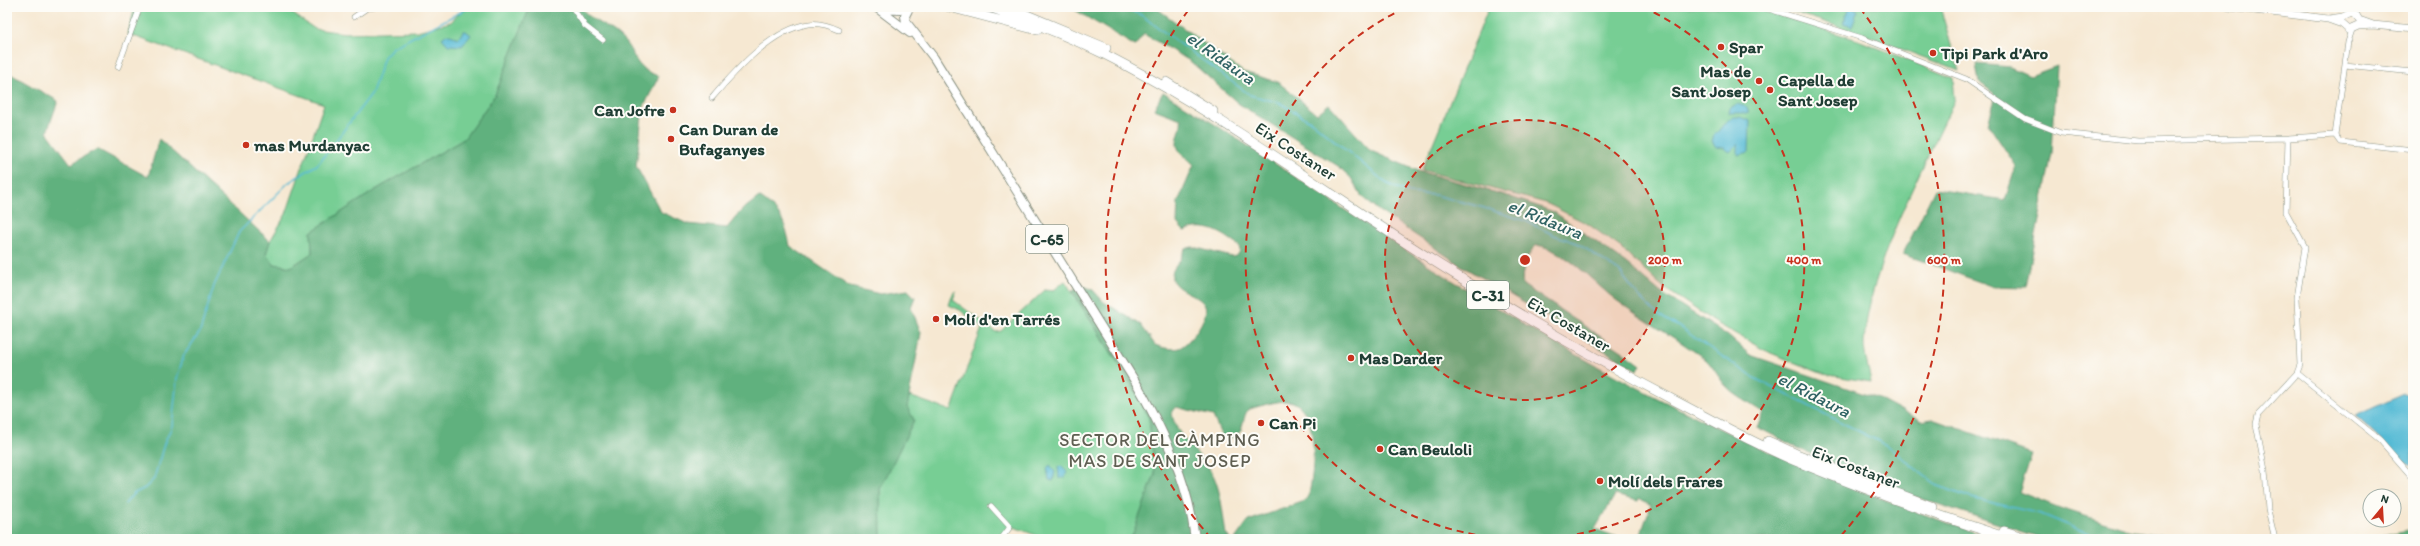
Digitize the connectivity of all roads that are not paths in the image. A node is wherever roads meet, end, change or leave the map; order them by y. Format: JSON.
{"nodes":[{"id":1,"x":140,"y":7,"type":"edge"},
{"id":2,"x":376,"y":7,"type":"edge"},
{"id":3,"x":572,"y":7,"type":"edge"},
{"id":4,"x":909,"y":7,"type":"edge"},
{"id":5,"x":949,"y":7,"type":"edge"},
{"id":6,"x":989,"y":7,"type":"edge"},
{"id":7,"x":1008,"y":7,"type":"edge"},
{"id":8,"x":1028,"y":7,"type":"edge"},
{"id":9,"x":1762,"y":7,"type":"edge"},
{"id":10,"x":2229,"y":7,"type":"edge"},
{"id":11,"x":875,"y":8,"type":"edge"},
{"id":12,"x":354,"y":17,"type":"dead end"},
{"id":13,"x":2351,"y":19,"type":"edge"},
{"id":14,"x":2413,"y":29,"type":"edge"},
{"id":15,"x":839,"y":30,"type":"dead end"},
{"id":16,"x":603,"y":40,"type":"dead end"},
{"id":17,"x":1089,"y":43,"type":"junction"},
{"id":18,"x":924,"y":46,"type":"junction"},
{"id":19,"x":2345,"y":65,"type":"junction"},
{"id":20,"x":118,"y":67,"type":"dead end"},
{"id":21,"x":2413,"y":72,"type":"edge"},
{"id":22,"x":712,"y":98,"type":"dead end"},
{"id":23,"x":2336,"y":135,"type":"junction"},
{"id":24,"x":2288,"y":138,"type":"junction"},
{"id":25,"x":2413,"y":150,"type":"edge"},
{"id":26,"x":2297,"y":373,"type":"junction"},
{"id":27,"x":2413,"y":478,"type":"edge"},
{"id":28,"x":991,"y":506,"type":"dead end"},
{"id":29,"x":1001,"y":539,"type":"edge"},
{"id":30,"x":1195,"y":539,"type":"edge"},
{"id":31,"x":2011,"y":539,"type":"edge"},
{"id":32,"x":2029,"y":539,"type":"edge"},
{"id":33,"x":2275,"y":539,"type":"edge"}],
"edges":[{"from":1,"to":20,"type":"street"},
{"from":2,"to":12,"type":"street"},
{"from":3,"to":16,"type":"street"},
{"from":4,"to":11,"type":"main road","number":"C-65"},
{"from":4,"to":18,"type":"main road","number":"C-65"},
{"from":5,"to":17,"type":"highway"},
{"from":6,"to":17,"type":"highway","name":"Eix Costaner","number":"C-31"},
{"from":7,"to":17,"type":"highway","name":"Eix Costaner","number":"C-31"},
{"from":8,"to":17,"type":"highway"},
{"from":9,"to":24,"type":"street"},
{"from":10,"to":13,"type":"street"},
{"from":11,"to":18,"type":"main road","number":"C-65"},
{"from":13,"to":14,"type":"street"},
{"from":13,"to":19,"type":"street"},
{"from":15,"to":22,"type":"street"},
{"from":17,"to":31,"type":"highway","name":"Eix Costaner","number":"C-31"},
{"from":17,"to":32,"type":"highway","name":"Eix Costaner","number":"C-31"},
{"from":18,"to":30,"type":"main road","number":"C-65"},
{"from":19,"to":21,"type":"street"},
{"from":19,"to":23,"type":"street"},
{"from":23,"to":24,"type":"street"},
{"from":23,"to":25,"type":"street"},
{"from":24,"to":26,"type":"street"},
{"from":26,"to":27,"type":"street"},
{"from":26,"to":33,"type":"street"},
{"from":28,"to":29,"type":"street"}]}
